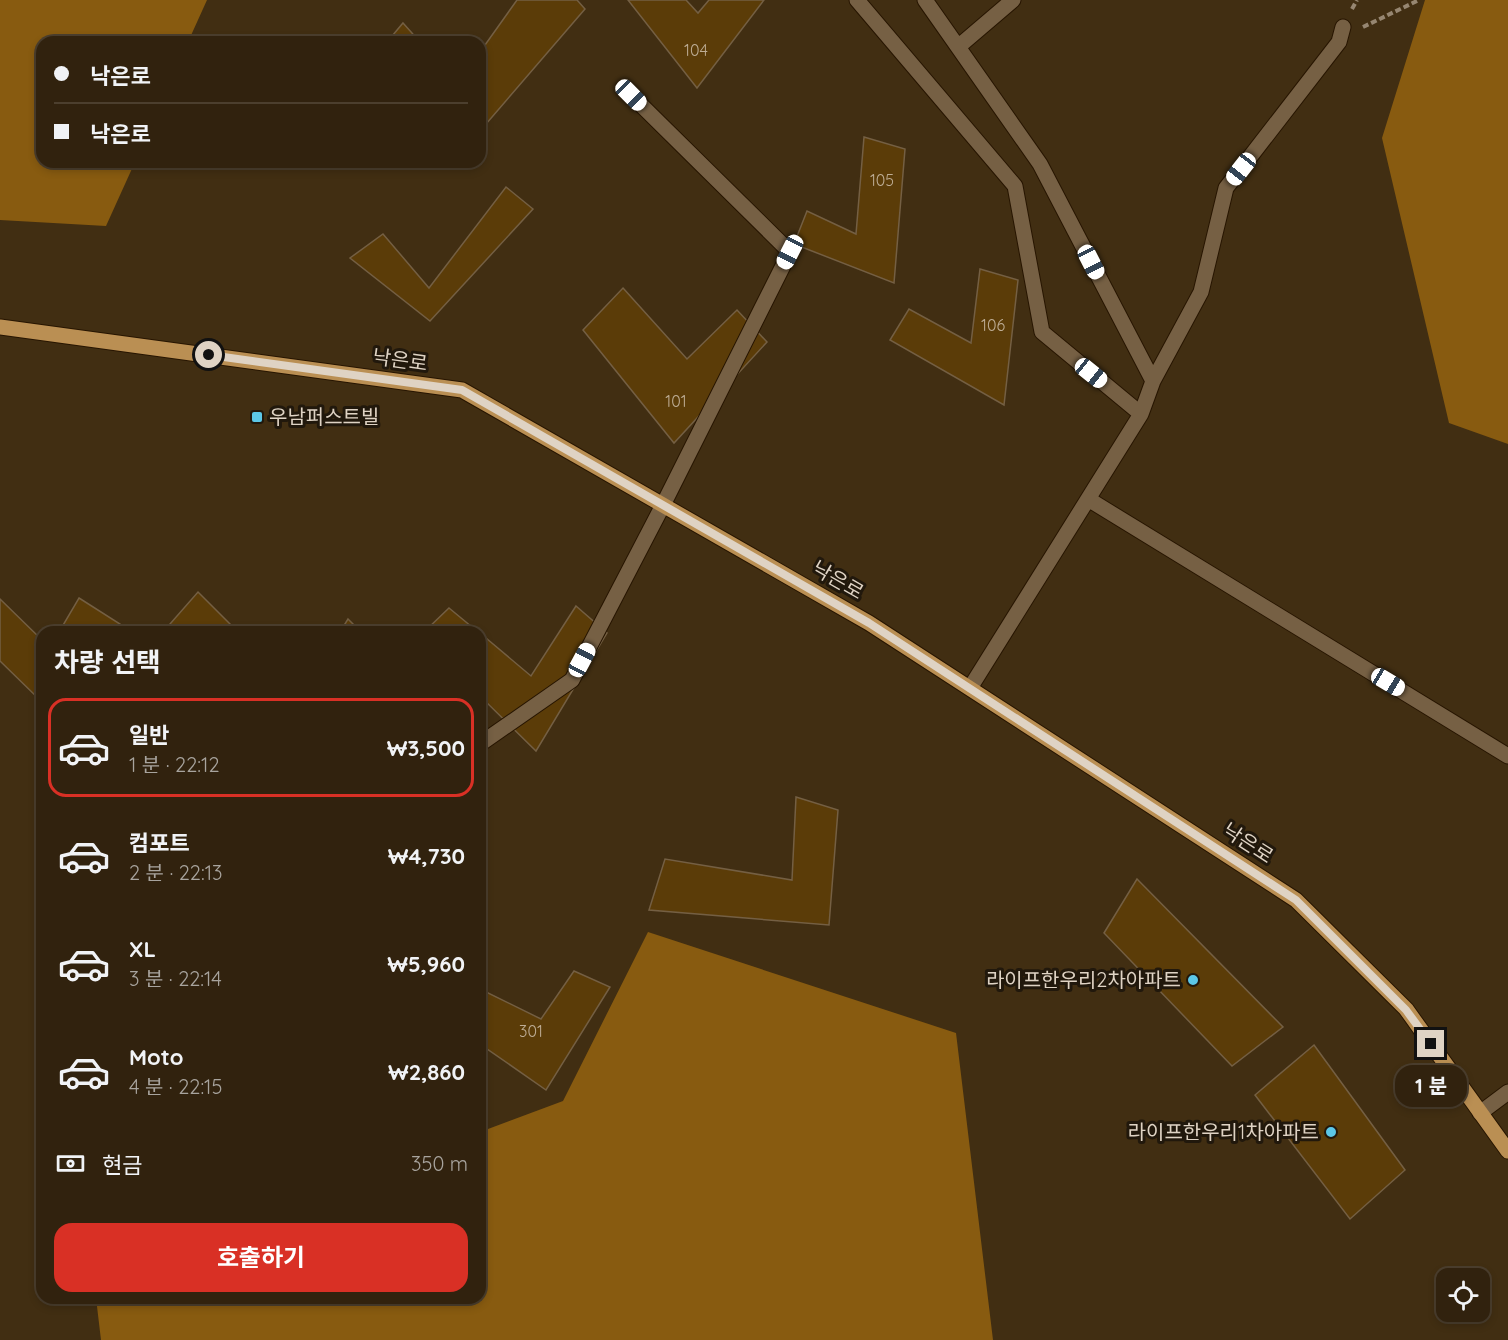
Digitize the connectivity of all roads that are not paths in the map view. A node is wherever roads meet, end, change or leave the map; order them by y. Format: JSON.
{"nodes":[{"id":1,"x":857,"y":0,"type":"edge"},
{"id":2,"x":925,"y":0,"type":"edge"},
{"id":3,"x":1013,"y":0,"type":"edge"},
{"id":4,"x":1344,"y":27,"type":"road end"},
{"id":5,"x":958,"y":47,"type":"junction"},
{"id":6,"x":631,"y":95,"type":"dead end"},
{"id":7,"x":0,"y":327,"type":"edge"},
{"id":8,"x":1152,"y":381,"type":"junction"},
{"id":9,"x":1141,"y":414,"type":"junction"},
{"id":10,"x":1088,"y":500,"type":"junction"},
{"id":11,"x":663,"y":505,"type":"junction"},
{"id":12,"x":970,"y":688,"type":"junction"},
{"id":13,"x":486,"y":740,"type":"edge"},
{"id":14,"x":1508,"y":756,"type":"edge"},
{"id":15,"x":1508,"y":1092,"type":"edge"},
{"id":16,"x":1480,"y":1113,"type":"junction"},
{"id":17,"x":1508,"y":1152,"type":"edge"}],
"edges":[{"from":1,"to":9,"type":"street"},
{"from":2,"to":5,"type":"street"},
{"from":3,"to":5,"type":"street"},
{"from":4,"to":8,"type":"street"},
{"from":5,"to":8,"type":"street"},
{"from":6,"to":11,"type":"street"},
{"from":7,"to":11,"type":"main road","name":"낙은로"},
{"from":8,"to":9,"type":"street"},
{"from":9,"to":10,"type":"street"},
{"from":10,"to":12,"type":"street"},
{"from":10,"to":14,"type":"street"},
{"from":11,"to":12,"type":"main road","name":"낙은로"},
{"from":11,"to":13,"type":"street"},
{"from":12,"to":16,"type":"main road","name":"낙은로"},
{"from":15,"to":16,"type":"street"},
{"from":16,"to":17,"type":"main road","name":"낙은로"}]}
